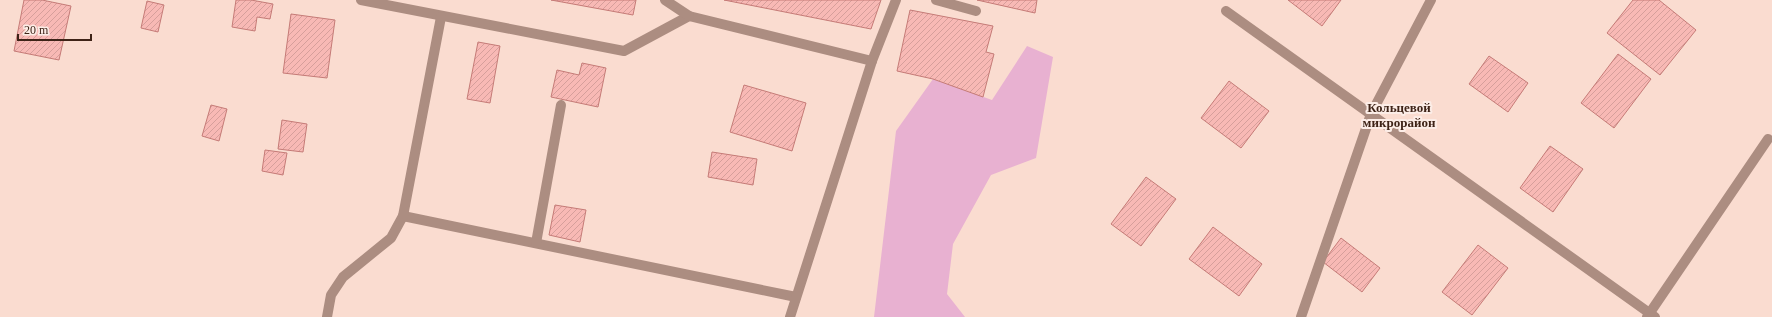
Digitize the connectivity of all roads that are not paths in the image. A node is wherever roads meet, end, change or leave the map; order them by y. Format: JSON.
{"nodes":[{"id":1,"x":361,"y":0,"type":"edge"},
{"id":2,"x":665,"y":0,"type":"edge"},
{"id":3,"x":896,"y":0,"type":"edge"},
{"id":4,"x":936,"y":0,"type":"edge"},
{"id":5,"x":1431,"y":0,"type":"edge"},
{"id":6,"x":976,"y":11,"type":"dead end"},
{"id":7,"x":1226,"y":11,"type":"dead end"},
{"id":8,"x":689,"y":16,"type":"junction"},
{"id":9,"x":441,"y":17,"type":"junction"},
{"id":10,"x":872,"y":61,"type":"junction"},
{"id":11,"x":561,"y":105,"type":"dead end"},
{"id":12,"x":1371,"y":114,"type":"junction"},
{"id":13,"x":1768,"y":139,"type":"dead end"},
{"id":14,"x":403,"y":216,"type":"junction"},
{"id":15,"x":536,"y":243,"type":"junction"},
{"id":16,"x":796,"y":297,"type":"junction"},
{"id":17,"x":1651,"y":316,"type":"edge"},
{"id":18,"x":327,"y":317,"type":"edge"},
{"id":19,"x":790,"y":317,"type":"edge"},
{"id":20,"x":1301,"y":317,"type":"edge"}],
"edges":[{"from":1,"to":9,"type":"street"},
{"from":2,"to":8,"type":"street"},
{"from":3,"to":10,"type":"street"},
{"from":4,"to":6,"type":"street"},
{"from":5,"to":12,"type":"street"},
{"from":7,"to":12,"type":"street"},
{"from":8,"to":9,"type":"street"},
{"from":8,"to":10,"type":"street"},
{"from":9,"to":14,"type":"street"},
{"from":10,"to":16,"type":"street"},
{"from":11,"to":15,"type":"street"},
{"from":12,"to":17,"type":"street"},
{"from":12,"to":20,"type":"street"},
{"from":13,"to":17,"type":"street"},
{"from":14,"to":15,"type":"street"},
{"from":14,"to":18,"type":"street"},
{"from":15,"to":16,"type":"street"},
{"from":16,"to":19,"type":"street"}]}
